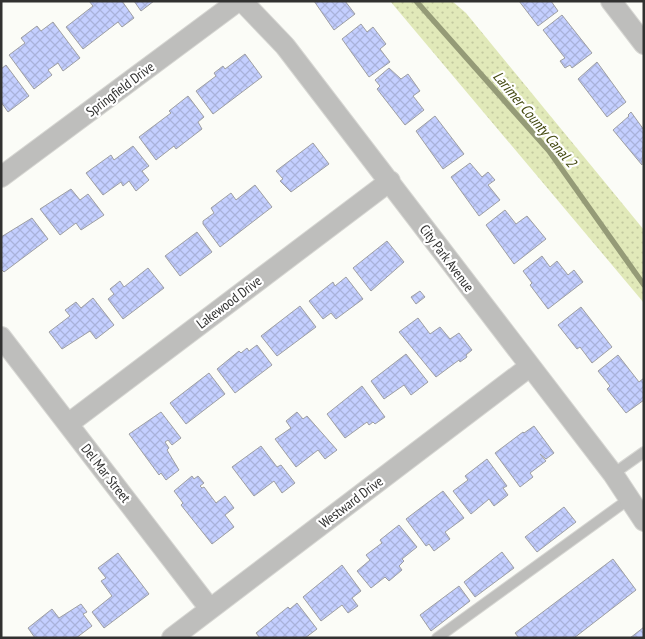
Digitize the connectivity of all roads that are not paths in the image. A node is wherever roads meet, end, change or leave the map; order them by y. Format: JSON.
{"nodes":[{"id":1,"x":238,"y":1,"type":"edge"},
{"id":2,"x":242,"y":1,"type":"edge"},
{"id":3,"x":611,"y":1,"type":"edge"},
{"id":4,"x":644,"y":44,"type":"edge"},
{"id":5,"x":1,"y":177,"type":"edge"},
{"id":6,"x":390,"y":181,"type":"junction"},
{"id":7,"x":1,"y":337,"type":"edge"},
{"id":8,"x":530,"y":367,"type":"junction"},
{"id":9,"x":68,"y":424,"type":"junction"},
{"id":10,"x":644,"y":452,"type":"edge"},
{"id":11,"x":613,"y":474,"type":"junction"},
{"id":12,"x":629,"y":499,"type":"junction"},
{"id":13,"x":644,"y":521,"type":"edge"},
{"id":14,"x":210,"y":609,"type":"junction"},
{"id":15,"x":172,"y":638,"type":"edge"},
{"id":16,"x":437,"y":638,"type":"edge"}],
"edges":[{"from":1,"to":5,"type":"street","name":"Springfield Drive"},
{"from":2,"to":6,"type":"street","name":"City Park Avenue"},
{"from":3,"to":4,"type":"street"},
{"from":6,"to":8,"type":"street","name":"City Park Avenue"},
{"from":6,"to":9,"type":"street","name":"Lakewood Drive"},
{"from":7,"to":9,"type":"street","name":"Del Mar Street"},
{"from":8,"to":11,"type":"street","name":"City Park Avenue"},
{"from":8,"to":14,"type":"street","name":"Westward Drive"},
{"from":9,"to":14,"type":"street","name":"Del Mar Street"},
{"from":10,"to":11,"type":"lane"},
{"from":11,"to":12,"type":"street","name":"City Park Avenue"},
{"from":12,"to":13,"type":"street","name":"City Park Avenue"},
{"from":12,"to":16,"type":"lane"},
{"from":14,"to":15,"type":"street","name":"Westward Drive"}]}
